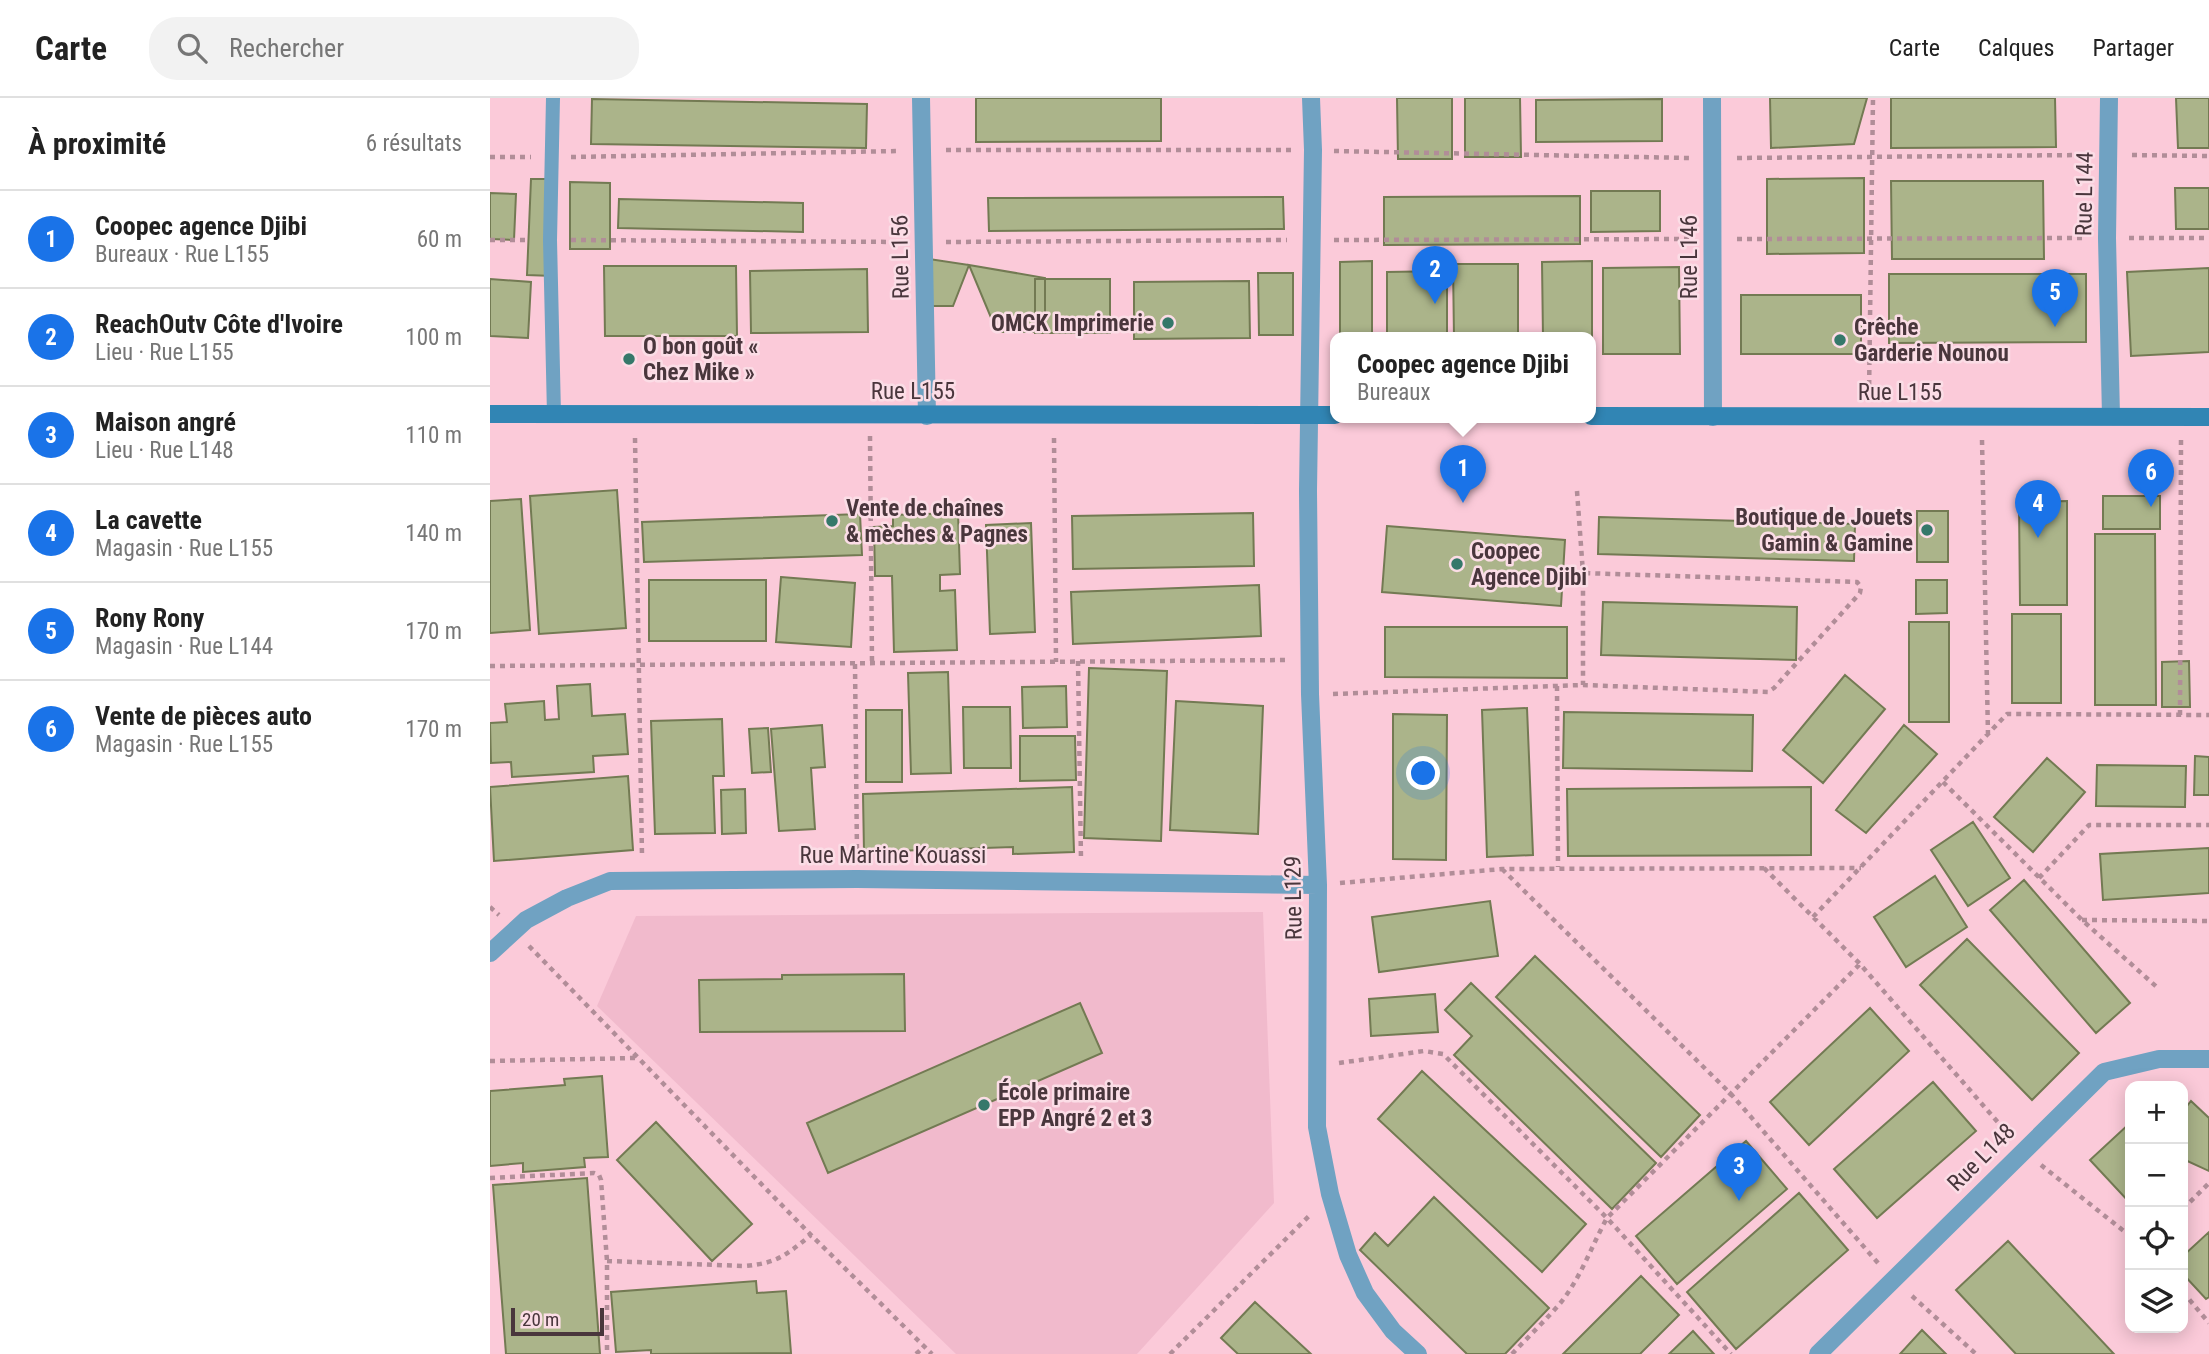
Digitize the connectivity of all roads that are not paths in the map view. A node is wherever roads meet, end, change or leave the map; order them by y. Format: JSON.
{"nodes":[{"id":1,"x":553,"y":98,"type":"edge"},
{"id":2,"x":921,"y":98,"type":"edge"},
{"id":3,"x":1311,"y":98,"type":"edge"},
{"id":4,"x":1712,"y":98,"type":"edge"},
{"id":5,"x":2109,"y":98,"type":"edge"},
{"id":6,"x":490,"y":414,"type":"edge"},
{"id":7,"x":554,"y":414,"type":"junction"},
{"id":8,"x":1310,"y":415,"type":"junction"},
{"id":9,"x":1330,"y":415,"type":"edge"},
{"id":10,"x":927,"y":416,"type":"junction"},
{"id":11,"x":1596,"y":416,"type":"edge"},
{"id":12,"x":2111,"y":416,"type":"junction"},
{"id":13,"x":1713,"y":417,"type":"junction"},
{"id":14,"x":2209,"y":417,"type":"edge"},
{"id":15,"x":1318,"y":885,"type":"junction"},
{"id":16,"x":490,"y":953,"type":"edge"},
{"id":17,"x":2209,"y":1059,"type":"edge"},
{"id":18,"x":1418,"y":1354,"type":"edge"},
{"id":19,"x":1818,"y":1354,"type":"edge"}],
"edges":[{"from":1,"to":7,"type":"lane"},
{"from":2,"to":10,"type":"street","name":"Rue L156"},
{"from":3,"to":8,"type":"street","name":"Rue L129"},
{"from":4,"to":13,"type":"street","name":"Rue L146"},
{"from":5,"to":12,"type":"street","name":"Rue L144"},
{"from":6,"to":7,"type":"street","name":"Rue L155"},
{"from":7,"to":10,"type":"street","name":"Rue L155"},
{"from":8,"to":9,"type":"street","name":"Rue L155"},
{"from":8,"to":10,"type":"street","name":"Rue L155"},
{"from":8,"to":15,"type":"street","name":"Rue L129"},
{"from":11,"to":13,"type":"street","name":"Rue L155"},
{"from":12,"to":13,"type":"street","name":"Rue L155"},
{"from":12,"to":14,"type":"street","name":"Rue L155"},
{"from":15,"to":16,"type":"street","name":"Rue Martine Kouassi"},
{"from":15,"to":18,"type":"street","name":"Rue L129"},
{"from":17,"to":19,"type":"street","name":"Rue L148"}]}
